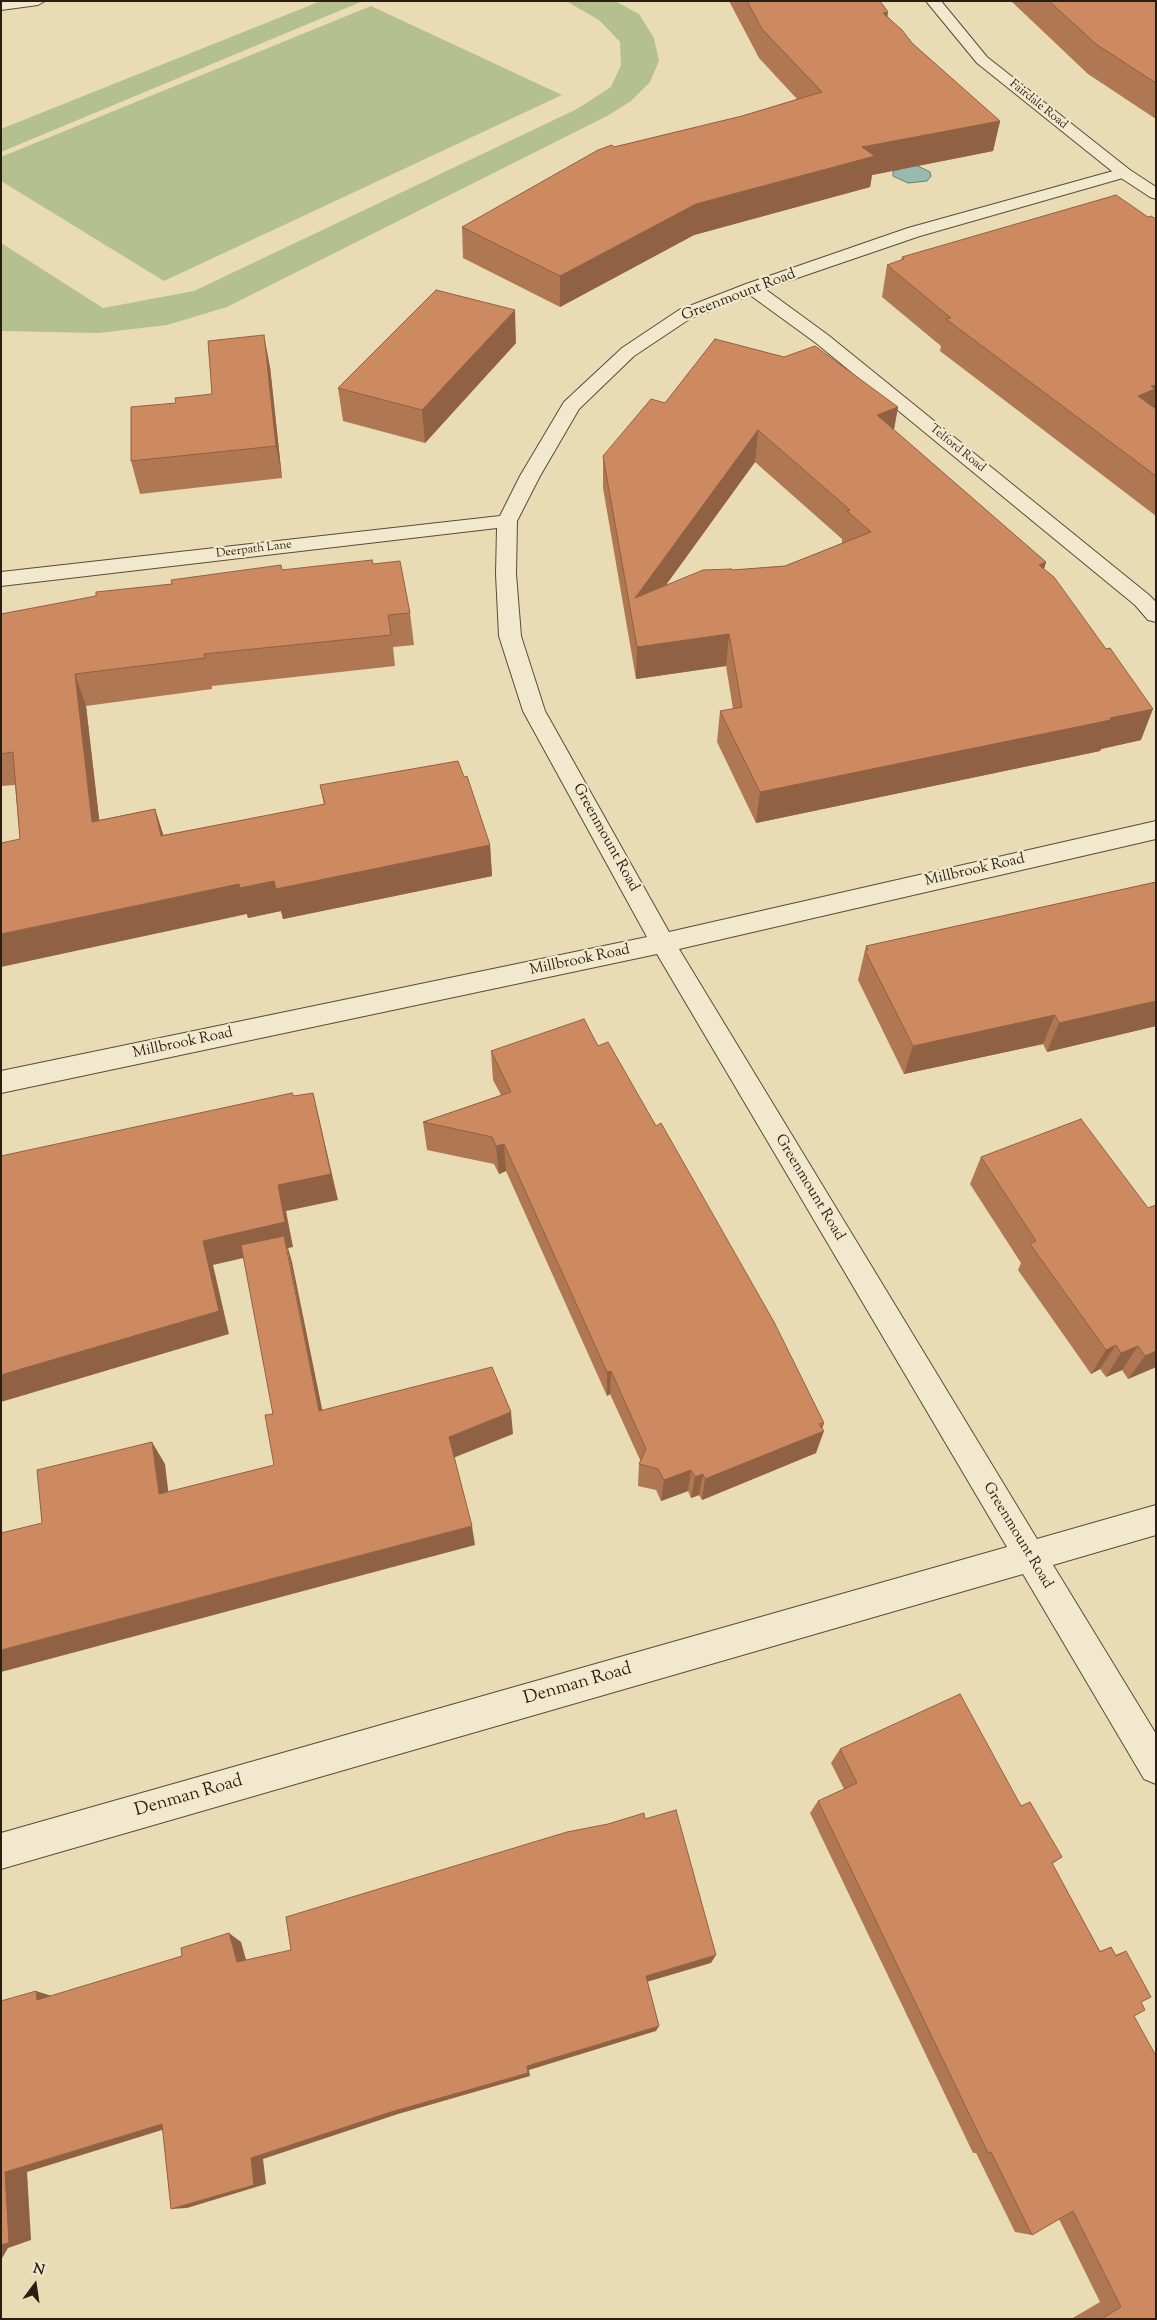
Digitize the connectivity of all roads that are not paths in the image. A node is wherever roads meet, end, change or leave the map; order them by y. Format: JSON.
{"nodes":[{"id":1,"x":38,"y":1,"type":"edge"},
{"id":2,"x":933,"y":1,"type":"edge"},
{"id":3,"x":1,"y":6,"type":"edge"},
{"id":4,"x":1124,"y":173,"type":"junction"},
{"id":5,"x":1156,"y":194,"type":"edge"},
{"id":6,"x":752,"y":288,"type":"junction"},
{"id":7,"x":507,"y":521,"type":"junction"},
{"id":8,"x":1,"y":579,"type":"edge"},
{"id":9,"x":1156,"y":615,"type":"edge"},
{"id":10,"x":1156,"y":830,"type":"edge"},
{"id":11,"x":664,"y":943,"type":"junction"},
{"id":12,"x":1,"y":1082,"type":"edge"},
{"id":13,"x":1156,"y":1520,"type":"edge"},
{"id":14,"x":1029,"y":1556,"type":"junction"},
{"id":15,"x":1156,"y":1767,"type":"edge"},
{"id":16,"x":1,"y":1851,"type":"edge"}],
"edges":[{"from":1,"to":3,"type":"street"},
{"from":2,"to":4,"type":"street","name":"Fairdale Road"},
{"from":4,"to":5,"type":"street","name":"Fairdale Road"},
{"from":4,"to":6,"type":"street","name":"Greenmount Road"},
{"from":6,"to":7,"type":"street","name":"Greenmount Road"},
{"from":6,"to":9,"type":"street","name":"Telford Road"},
{"from":7,"to":8,"type":"street","name":"Deerpath Lane"},
{"from":7,"to":11,"type":"street","name":"Greenmount Road"},
{"from":10,"to":11,"type":"street","name":"Millbrook Road"},
{"from":11,"to":12,"type":"street","name":"Millbrook Road"},
{"from":11,"to":14,"type":"street","name":"Greenmount Road"},
{"from":13,"to":14,"type":"street","name":"Denman Road"},
{"from":14,"to":15,"type":"street","name":"Greenmount Road"},
{"from":14,"to":16,"type":"street","name":"Denman Road"}]}
